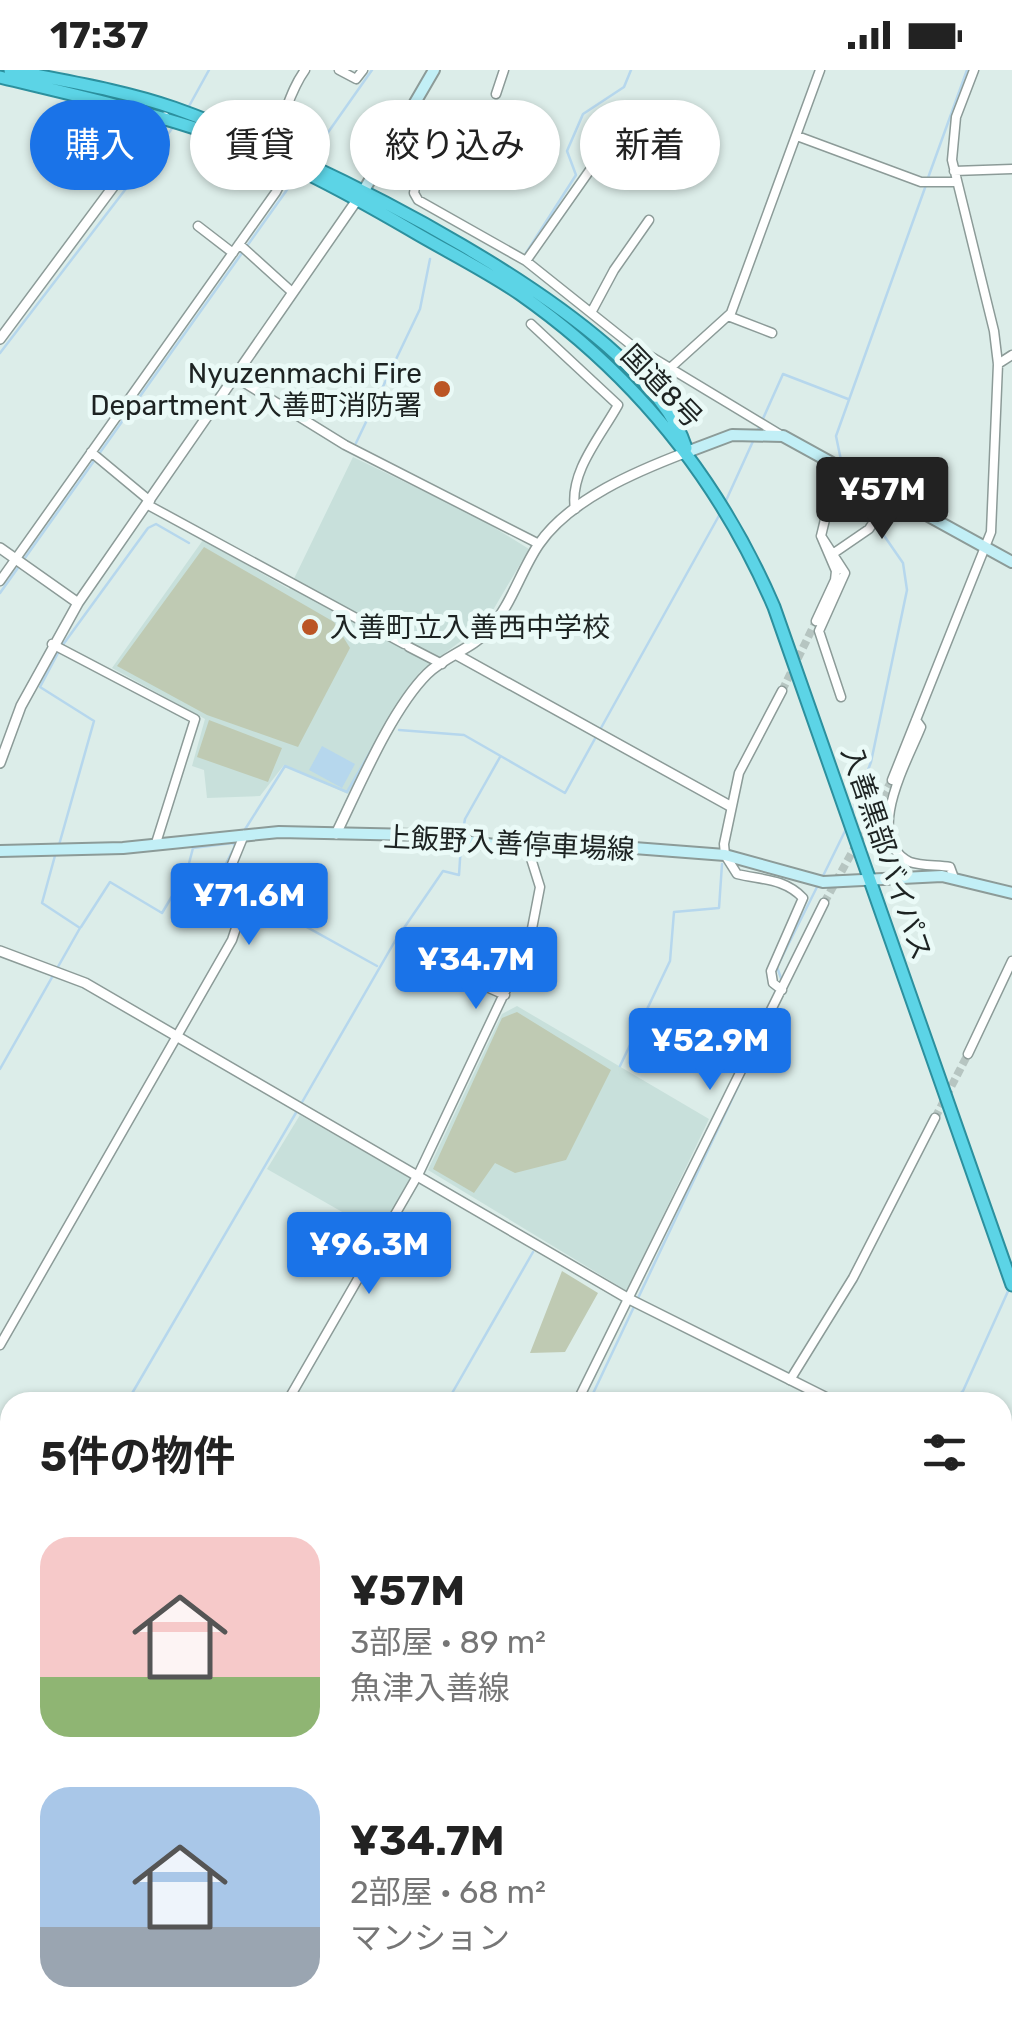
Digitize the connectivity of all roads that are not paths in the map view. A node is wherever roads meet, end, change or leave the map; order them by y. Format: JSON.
{"nodes":[{"id":1,"x":10,"y":70,"type":"edge"},
{"id":2,"x":304,"y":70,"type":"edge"},
{"id":3,"x":339,"y":70,"type":"edge"},
{"id":4,"x":363,"y":70,"type":"edge"},
{"id":5,"x":434,"y":70,"type":"edge"},
{"id":6,"x":504,"y":70,"type":"edge"},
{"id":7,"x":820,"y":70,"type":"edge"},
{"id":8,"x":974,"y":70,"type":"edge"},
{"id":9,"x":1,"y":74,"type":"edge"},
{"id":10,"x":496,"y":94,"type":"dead end"},
{"id":11,"x":112,"y":100,"type":"edge"},
{"id":12,"x":120,"y":100,"type":"edge"},
{"id":13,"x":289,"y":100,"type":"edge"},
{"id":14,"x":417,"y":100,"type":"edge"},
{"id":15,"x":797,"y":136,"type":"junction"},
{"id":16,"x":1012,"y":169,"type":"edge"},
{"id":17,"x":954,"y":171,"type":"junction"},
{"id":18,"x":330,"y":181,"type":"edge"},
{"id":19,"x":956,"y":182,"type":"junction"},
{"id":20,"x":580,"y":184,"type":"edge"},
{"id":21,"x":110,"y":190,"type":"edge"},
{"id":22,"x":274,"y":190,"type":"edge"},
{"id":23,"x":364,"y":190,"type":"edge"},
{"id":24,"x":415,"y":190,"type":"edge"},
{"id":25,"x":360,"y":196,"type":"junction"},
{"id":26,"x":650,"y":220,"type":"dead end"},
{"id":27,"x":198,"y":226,"type":"dead end"},
{"id":28,"x":236,"y":248,"type":"junction"},
{"id":29,"x":526,"y":261,"type":"junction"},
{"id":30,"x":292,"y":292,"type":"junction"},
{"id":31,"x":592,"y":311,"type":"junction"},
{"id":32,"x":728,"y":316,"type":"junction"},
{"id":33,"x":531,"y":324,"type":"dead end"},
{"id":34,"x":772,"y":333,"type":"dead end"},
{"id":35,"x":0,"y":339,"type":"edge"},
{"id":36,"x":1012,"y":356,"type":"edge"},
{"id":37,"x":998,"y":364,"type":"junction"},
{"id":38,"x":668,"y":370,"type":"junction"},
{"id":39,"x":235,"y":377,"type":"junction"},
{"id":40,"x":783,"y":436,"type":"junction"},
{"id":41,"x":91,"y":452,"type":"junction"},
{"id":42,"x":687,"y":452,"type":"junction"},
{"id":43,"x":838,"y":466,"type":"junction"},
{"id":44,"x":892,"y":494,"type":"junction"},
{"id":45,"x":149,"y":503,"type":"junction"},
{"id":46,"x":576,"y":509,"type":"junction"},
{"id":47,"x":821,"y":536,"type":"junction"},
{"id":48,"x":539,"y":544,"type":"junction"},
{"id":49,"x":0,"y":548,"type":"edge"},
{"id":50,"x":987,"y":548,"type":"junction"},
{"id":51,"x":834,"y":552,"type":"junction"},
{"id":52,"x":15,"y":558,"type":"junction"},
{"id":53,"x":1012,"y":562,"type":"edge"},
{"id":54,"x":0,"y":581,"type":"edge"},
{"id":55,"x":78,"y":603,"type":"junction"},
{"id":56,"x":816,"y":621,"type":"tunnel mouth"},
{"id":57,"x":52,"y":644,"type":"junction"},
{"id":58,"x":457,"y":655,"type":"junction"},
{"id":59,"x":442,"y":664,"type":"junction"},
{"id":60,"x":782,"y":691,"type":"tunnel mouth"},
{"id":61,"x":842,"y":697,"type":"dead end"},
{"id":62,"x":916,"y":720,"type":"junction"},
{"id":63,"x":0,"y":763,"type":"edge"},
{"id":64,"x":892,"y":780,"type":"tunnel mouth"},
{"id":65,"x":730,"y":806,"type":"junction"},
{"id":66,"x":336,"y":834,"type":"junction"},
{"id":67,"x":244,"y":835,"type":"junction"},
{"id":68,"x":156,"y":843,"type":"junction"},
{"id":69,"x":0,"y":850,"type":"edge"},
{"id":70,"x":528,"y":850,"type":"junction"},
{"id":71,"x":724,"y":856,"type":"junction"},
{"id":72,"x":870,"y":878,"type":"junction"},
{"id":73,"x":954,"y":878,"type":"junction"},
{"id":74,"x":1012,"y":893,"type":"edge"},
{"id":75,"x":824,"y":903,"type":"tunnel mouth"},
{"id":76,"x":0,"y":952,"type":"edge"},
{"id":77,"x":1012,"y":961,"type":"edge"},
{"id":78,"x":448,"y":970,"type":"dead end"},
{"id":79,"x":782,"y":990,"type":"junction"},
{"id":80,"x":505,"y":995,"type":"junction"},
{"id":81,"x":176,"y":1035,"type":"junction"},
{"id":82,"x":968,"y":1054,"type":"tunnel mouth"},
{"id":83,"x":935,"y":1118,"type":"tunnel mouth"},
{"id":84,"x":419,"y":1173,"type":"junction"},
{"id":85,"x":1012,"y":1285,"type":"edge"},
{"id":86,"x":629,"y":1299,"type":"junction"},
{"id":87,"x":0,"y":1345,"type":"edge"},
{"id":88,"x":790,"y":1380,"type":"junction"},
{"id":89,"x":293,"y":1392,"type":"edge"},
{"id":90,"x":582,"y":1392,"type":"edge"},
{"id":91,"x":815,"y":1392,"type":"edge"}],
"edges":[{"from":1,"to":12,"type":"highway","name":"国道8号"},
{"from":2,"to":13,"type":"street"},
{"from":3,"to":4,"type":"street"},
{"from":5,"to":14,"type":"main road"},
{"from":6,"to":10,"type":"street"},
{"from":7,"to":15,"type":"street"},
{"from":8,"to":17,"type":"street"},
{"from":9,"to":11,"type":"highway","name":"国道8号"},
{"from":15,"to":19,"type":"street"},
{"from":15,"to":32,"type":"street"},
{"from":16,"to":17,"type":"street"},
{"from":17,"to":19,"type":"street"},
{"from":18,"to":25,"type":"highway","name":"国道8号"},
{"from":19,"to":37,"type":"street"},
{"from":20,"to":29,"type":"street"},
{"from":21,"to":35,"type":"street"},
{"from":22,"to":28,"type":"street"},
{"from":23,"to":25,"type":"main road"},
{"from":24,"to":29,"type":"street"},
{"from":25,"to":30,"type":"street"},
{"from":25,"to":42,"type":"highway","name":"国道8号"},
{"from":26,"to":31,"type":"street"},
{"from":27,"to":28,"type":"street"},
{"from":28,"to":30,"type":"street"},
{"from":28,"to":41,"type":"street"},
{"from":29,"to":31,"type":"street"},
{"from":30,"to":39,"type":"street"},
{"from":31,"to":38,"type":"street"},
{"from":32,"to":34,"type":"street"},
{"from":32,"to":38,"type":"street"},
{"from":33,"to":46,"type":"street"},
{"from":36,"to":37,"type":"street"},
{"from":37,"to":50,"type":"street"},
{"from":38,"to":40,"type":"street"},
{"from":39,"to":45,"type":"street"},
{"from":39,"to":48,"type":"street"},
{"from":40,"to":42,"type":"main road"},
{"from":40,"to":43,"type":"main road"},
{"from":41,"to":45,"type":"street"},
{"from":41,"to":52,"type":"street"},
{"from":42,"to":46,"type":"street"},
{"from":42,"to":72,"type":"highway","name":"入善黒部バイパス"},
{"from":43,"to":44,"type":"main road"},
{"from":43,"to":47,"type":"street"},
{"from":44,"to":50,"type":"main road"},
{"from":44,"to":51,"type":"street"},
{"from":45,"to":55,"type":"street"},
{"from":45,"to":59,"type":"street"},
{"from":46,"to":48,"type":"street"},
{"from":47,"to":51,"type":"street"},
{"from":47,"to":56,"type":"street"},
{"from":48,"to":58,"type":"street"},
{"from":49,"to":52,"type":"street"},
{"from":50,"to":53,"type":"main road"},
{"from":50,"to":62,"type":"street"},
{"from":51,"to":61,"type":"street"},
{"from":52,"to":54,"type":"street"},
{"from":52,"to":55,"type":"street"},
{"from":55,"to":57,"type":"street"},
{"from":57,"to":63,"type":"street"},
{"from":57,"to":68,"type":"street"},
{"from":58,"to":59,"type":"street"},
{"from":58,"to":65,"type":"street"},
{"from":59,"to":66,"type":"street"},
{"from":60,"to":65,"type":"street"},
{"from":62,"to":64,"type":"street"},
{"from":62,"to":73,"type":"street"},
{"from":65,"to":71,"type":"street"},
{"from":66,"to":67,"type":"main road","name":"上飯野入善停車場線"},
{"from":66,"to":70,"type":"main road","name":"上飯野入善停車場線"},
{"from":67,"to":68,"type":"main road","name":"上飯野入善停車場線"},
{"from":67,"to":81,"type":"street"},
{"from":68,"to":69,"type":"main road","name":"上飯野入善停車場線"},
{"from":70,"to":71,"type":"main road","name":"上飯野入善停車場線"},
{"from":70,"to":80,"type":"street"},
{"from":71,"to":72,"type":"main road","name":"上飯野入善停車場線"},
{"from":71,"to":79,"type":"street"},
{"from":72,"to":73,"type":"main road","name":"上飯野入善停車場線"},
{"from":72,"to":85,"type":"highway","name":"入善黒部バイパス"},
{"from":73,"to":74,"type":"main road","name":"上飯野入善停車場線"},
{"from":75,"to":79,"type":"street"},
{"from":76,"to":81,"type":"street"},
{"from":77,"to":82,"type":"street"},
{"from":78,"to":80,"type":"street"},
{"from":79,"to":86,"type":"street"},
{"from":80,"to":84,"type":"street"},
{"from":81,"to":84,"type":"street"},
{"from":81,"to":87,"type":"street"},
{"from":83,"to":88,"type":"street"},
{"from":84,"to":86,"type":"street"},
{"from":84,"to":89,"type":"street"},
{"from":86,"to":88,"type":"street"},
{"from":86,"to":90,"type":"street"},
{"from":88,"to":91,"type":"street"}]}
